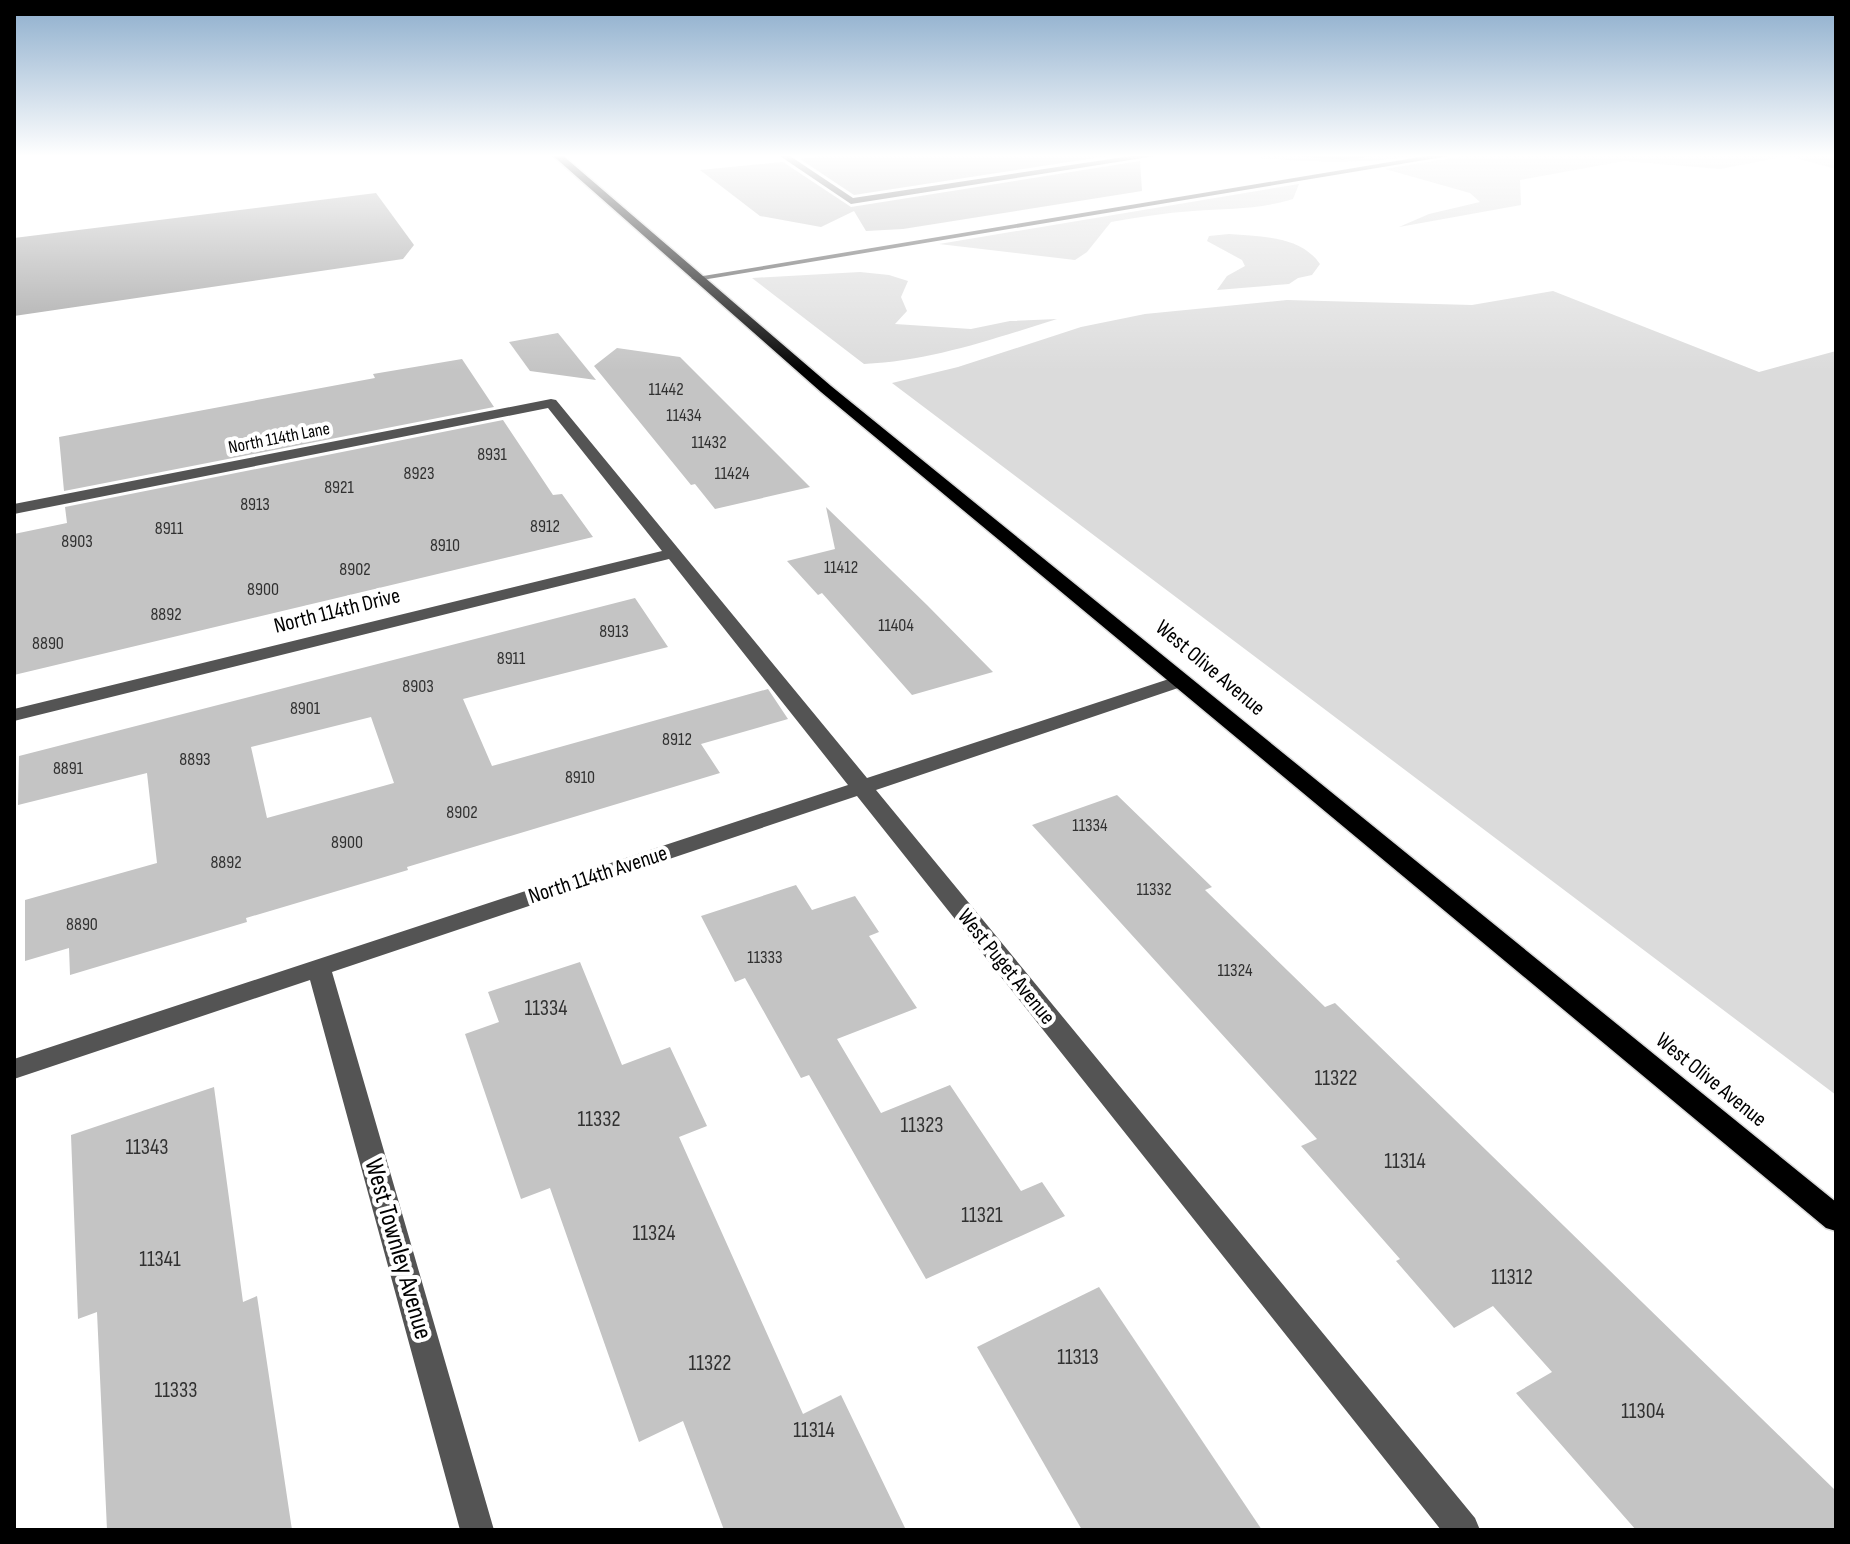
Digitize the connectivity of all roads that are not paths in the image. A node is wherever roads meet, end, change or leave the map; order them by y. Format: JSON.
{"nodes":[{"id":1,"x":637,"y":226,"type":"edge"},
{"id":2,"x":1015,"y":226,"type":"edge"},
{"id":3,"x":696,"y":278,"type":"junction"},
{"id":4,"x":551,"y":403,"type":"joint"},
{"id":5,"x":14,"y":509,"type":"edge"},
{"id":6,"x":671,"y":554,"type":"junction"},
{"id":7,"x":1181,"y":681,"type":"junction"},
{"id":8,"x":14,"y":715,"type":"edge"},
{"id":9,"x":860,"y":788,"type":"junction"},
{"id":10,"x":319,"y":968,"type":"junction"},
{"id":11,"x":14,"y":1069,"type":"edge"},
{"id":12,"x":1836,"y":1219,"type":"edge"},
{"id":13,"x":477,"y":1530,"type":"edge"},
{"id":14,"x":1463,"y":1530,"type":"edge"}],
"edges":[{"from":1,"to":3,"type":"main road","name":"West Olive Avenue"},
{"from":2,"to":3,"type":"street"},
{"from":3,"to":7,"type":"main road","name":"West Olive Avenue"},
{"from":4,"to":5,"type":"street","name":"North 114th Lane"},
{"from":4,"to":6,"type":"street","name":"West Puget Avenue"},
{"from":6,"to":8,"type":"street","name":"North 114th Drive"},
{"from":6,"to":9,"type":"street","name":"West Puget Avenue"},
{"from":7,"to":9,"type":"street","name":"North 114th Avenue"},
{"from":7,"to":12,"type":"main road","name":"West Olive Avenue"},
{"from":9,"to":10,"type":"street","name":"North 114th Avenue"},
{"from":9,"to":14,"type":"street","name":"West Puget Avenue"},
{"from":10,"to":11,"type":"street","name":"North 114th Avenue"},
{"from":10,"to":13,"type":"street","name":"West Townley Avenue"}]}
